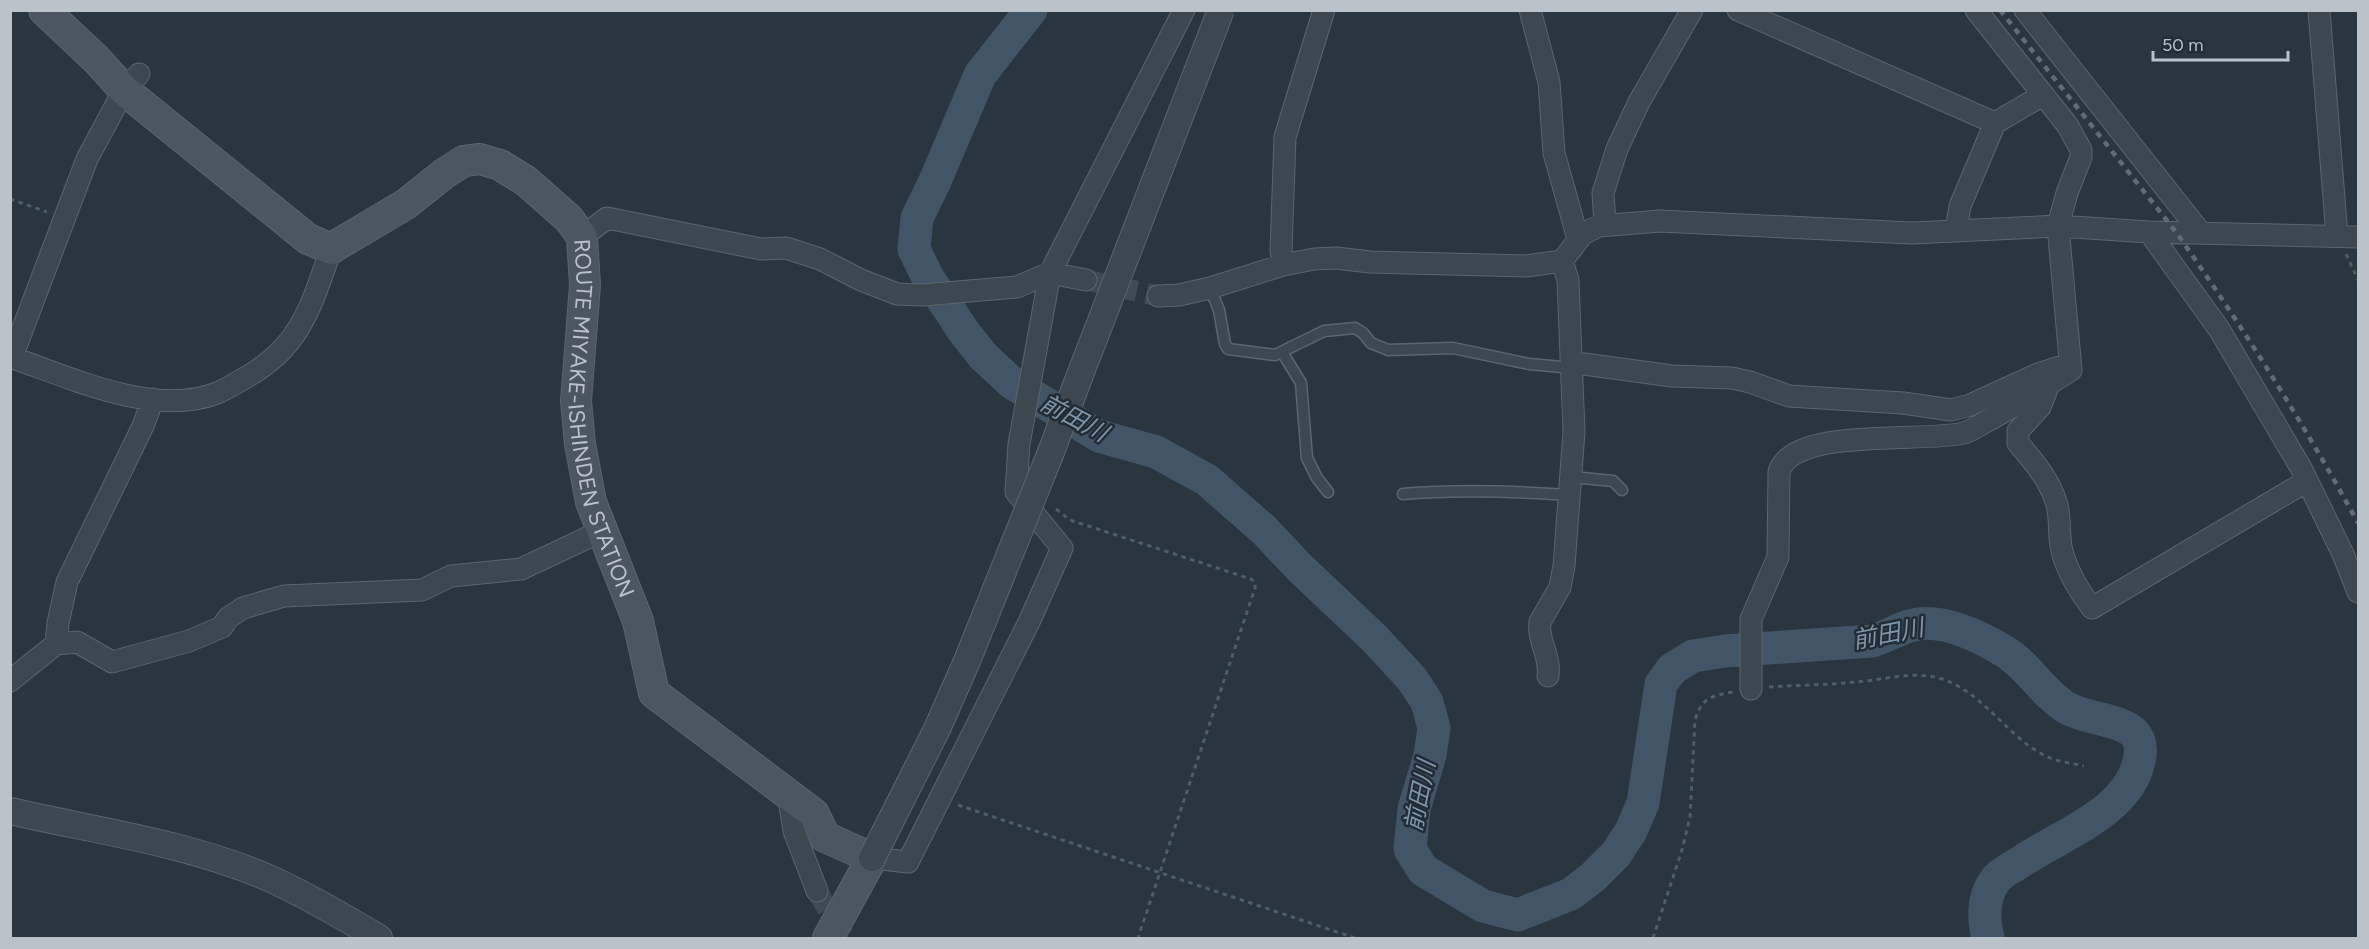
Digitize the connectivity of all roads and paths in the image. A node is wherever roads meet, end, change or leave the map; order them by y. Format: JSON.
{"nodes":[{"id":1,"x":44,"y":10,"type":"edge"},
{"id":2,"x":1184,"y":10,"type":"edge"},
{"id":3,"x":1221,"y":10,"type":"edge"},
{"id":4,"x":1324,"y":10,"type":"edge"},
{"id":5,"x":1530,"y":10,"type":"edge"},
{"id":6,"x":1692,"y":10,"type":"edge"},
{"id":7,"x":1738,"y":10,"type":"edge"},
{"id":8,"x":1976,"y":10,"type":"edge"},
{"id":9,"x":2025,"y":10,"type":"edge"},
{"id":10,"x":2319,"y":10,"type":"edge"},
{"id":11,"x":131,"y":82,"type":"junction"},
{"id":12,"x":2043,"y":95,"type":"junction"},
{"id":13,"x":1995,"y":123,"type":"junction"},
{"id":14,"x":10,"y":199,"type":"edge"},
{"id":15,"x":65,"y":219,"type":"junction"},
{"id":16,"x":1605,"y":225,"type":"junction"},
{"id":17,"x":2058,"y":226,"type":"junction"},
{"id":18,"x":1956,"y":230,"type":"junction"},
{"id":19,"x":2150,"y":232,"type":"junction"},
{"id":20,"x":2200,"y":233,"type":"junction"},
{"id":21,"x":2337,"y":236,"type":"junction"},
{"id":22,"x":582,"y":237,"type":"junction"},
{"id":23,"x":2358,"y":237,"type":"edge"},
{"id":24,"x":1578,"y":240,"type":"junction"},
{"id":25,"x":331,"y":249,"type":"junction"},
{"id":26,"x":1562,"y":261,"type":"junction"},
{"id":27,"x":1283,"y":265,"type":"junction"},
{"id":28,"x":1050,"y":273,"type":"junction"},
{"id":29,"x":1086,"y":280,"type":"tunnel mouth"},
{"id":30,"x":1210,"y":288,"type":"junction"},
{"id":31,"x":1158,"y":296,"type":"tunnel mouth"},
{"id":32,"x":1282,"y":352,"type":"junction"},
{"id":33,"x":11,"y":357,"type":"edge"},
{"id":34,"x":2071,"y":363,"type":"junction"},
{"id":35,"x":1573,"y":367,"type":"junction"},
{"id":36,"x":2049,"y":384,"type":"junction"},
{"id":37,"x":153,"y":399,"type":"junction"},
{"id":38,"x":2307,"y":481,"type":"junction"},
{"id":39,"x":1571,"y":486,"type":"junction"},
{"id":40,"x":1622,"y":490,"type":"dead end"},
{"id":41,"x":1328,"y":492,"type":"dead end"},
{"id":42,"x":1403,"y":494,"type":"dead end"},
{"id":43,"x":1053,"y":508,"type":"dead end"},
{"id":44,"x":604,"y":530,"type":"junction"},
{"id":45,"x":2358,"y":592,"type":"edge"},
{"id":46,"x":56,"y":644,"type":"junction"},
{"id":47,"x":1548,"y":676,"type":"dead end"},
{"id":48,"x":1751,"y":680,"type":"junction"},
{"id":49,"x":10,"y":681,"type":"edge"},
{"id":50,"x":2084,"y":766,"type":"dead end"},
{"id":51,"x":788,"y":793,"type":"junction"},
{"id":52,"x":939,"y":799,"type":"junction"},
{"id":53,"x":10,"y":811,"type":"edge"},
{"id":54,"x":872,"y":858,"type":"junction"},
{"id":55,"x":1160,"y":873,"type":"junction"},
{"id":56,"x":817,"y":891,"type":"tunnel mouth"},
{"id":57,"x":379,"y":939,"type":"edge"},
{"id":58,"x":828,"y":939,"type":"edge"},
{"id":59,"x":1138,"y":939,"type":"edge"},
{"id":60,"x":1355,"y":939,"type":"edge"},
{"id":61,"x":1653,"y":939,"type":"edge"}],
"edges":[{"from":1,"to":11,"type":"main road"},
{"from":2,"to":28,"type":"street"},
{"from":3,"to":54,"type":"street","bridge":true},
{"from":4,"to":27,"type":"street"},
{"from":5,"to":24,"type":"street"},
{"from":6,"to":16,"type":"street"},
{"from":7,"to":13,"type":"street"},
{"from":8,"to":12,"type":"street"},
{"from":9,"to":20,"type":"street"},
{"from":10,"to":21,"type":"street"},
{"from":11,"to":15,"type":"street"},
{"from":11,"to":25,"type":"main road"},
{"from":12,"to":13,"type":"street"},
{"from":12,"to":17,"type":"street"},
{"from":13,"to":18,"type":"street"},
{"from":14,"to":15,"type":"path"},
{"from":15,"to":33,"type":"street"},
{"from":16,"to":18,"type":"street"},
{"from":16,"to":24,"type":"street"},
{"from":17,"to":18,"type":"street"},
{"from":17,"to":19,"type":"street"},
{"from":17,"to":34,"type":"street"},
{"from":19,"to":20,"type":"street"},
{"from":19,"to":38,"type":"street"},
{"from":20,"to":21,"type":"street"},
{"from":21,"to":23,"type":"street"},
{"from":22,"to":25,"type":"main road","name":"ROUTE MIYAKE-ISHINDEN STATION"},
{"from":22,"to":28,"type":"street"},
{"from":22,"to":44,"type":"main road","name":"ROUTE MIYAKE-ISHINDEN STATION"},
{"from":24,"to":26,"type":"street"},
{"from":25,"to":37,"type":"street"},
{"from":26,"to":27,"type":"street"},
{"from":26,"to":35,"type":"street"},
{"from":27,"to":30,"type":"street"},
{"from":28,"to":29,"type":"street"},
{"from":28,"to":52,"type":"street"},
{"from":30,"to":31,"type":"street"},
{"from":30,"to":32,"type":"lane"},
{"from":32,"to":35,"type":"lane"},
{"from":32,"to":41,"type":"lane"},
{"from":33,"to":37,"type":"street"},
{"from":34,"to":35,"type":"street"},
{"from":34,"to":36,"type":"street"},
{"from":35,"to":39,"type":"street"},
{"from":36,"to":38,"type":"street"},
{"from":36,"to":48,"type":"street"},
{"from":37,"to":46,"type":"street"},
{"from":38,"to":45,"type":"street"},
{"from":39,"to":40,"type":"lane"},
{"from":39,"to":42,"type":"lane"},
{"from":39,"to":47,"type":"street"},
{"from":43,"to":55,"type":"path"},
{"from":44,"to":46,"type":"street"},
{"from":44,"to":51,"type":"main road","name":"ROUTE MIYAKE-ISHINDEN STATION"},
{"from":46,"to":49,"type":"street"},
{"from":48,"to":50,"type":"path"},
{"from":48,"to":61,"type":"path"},
{"from":51,"to":54,"type":"main road","name":"ROUTE MIYAKE-ISHINDEN STATION"},
{"from":51,"to":56,"type":"street"},
{"from":52,"to":54,"type":"street"},
{"from":52,"to":55,"type":"path"},
{"from":53,"to":57,"type":"street"},
{"from":54,"to":58,"type":"main road"},
{"from":55,"to":59,"type":"path"},
{"from":55,"to":60,"type":"path"}]}
